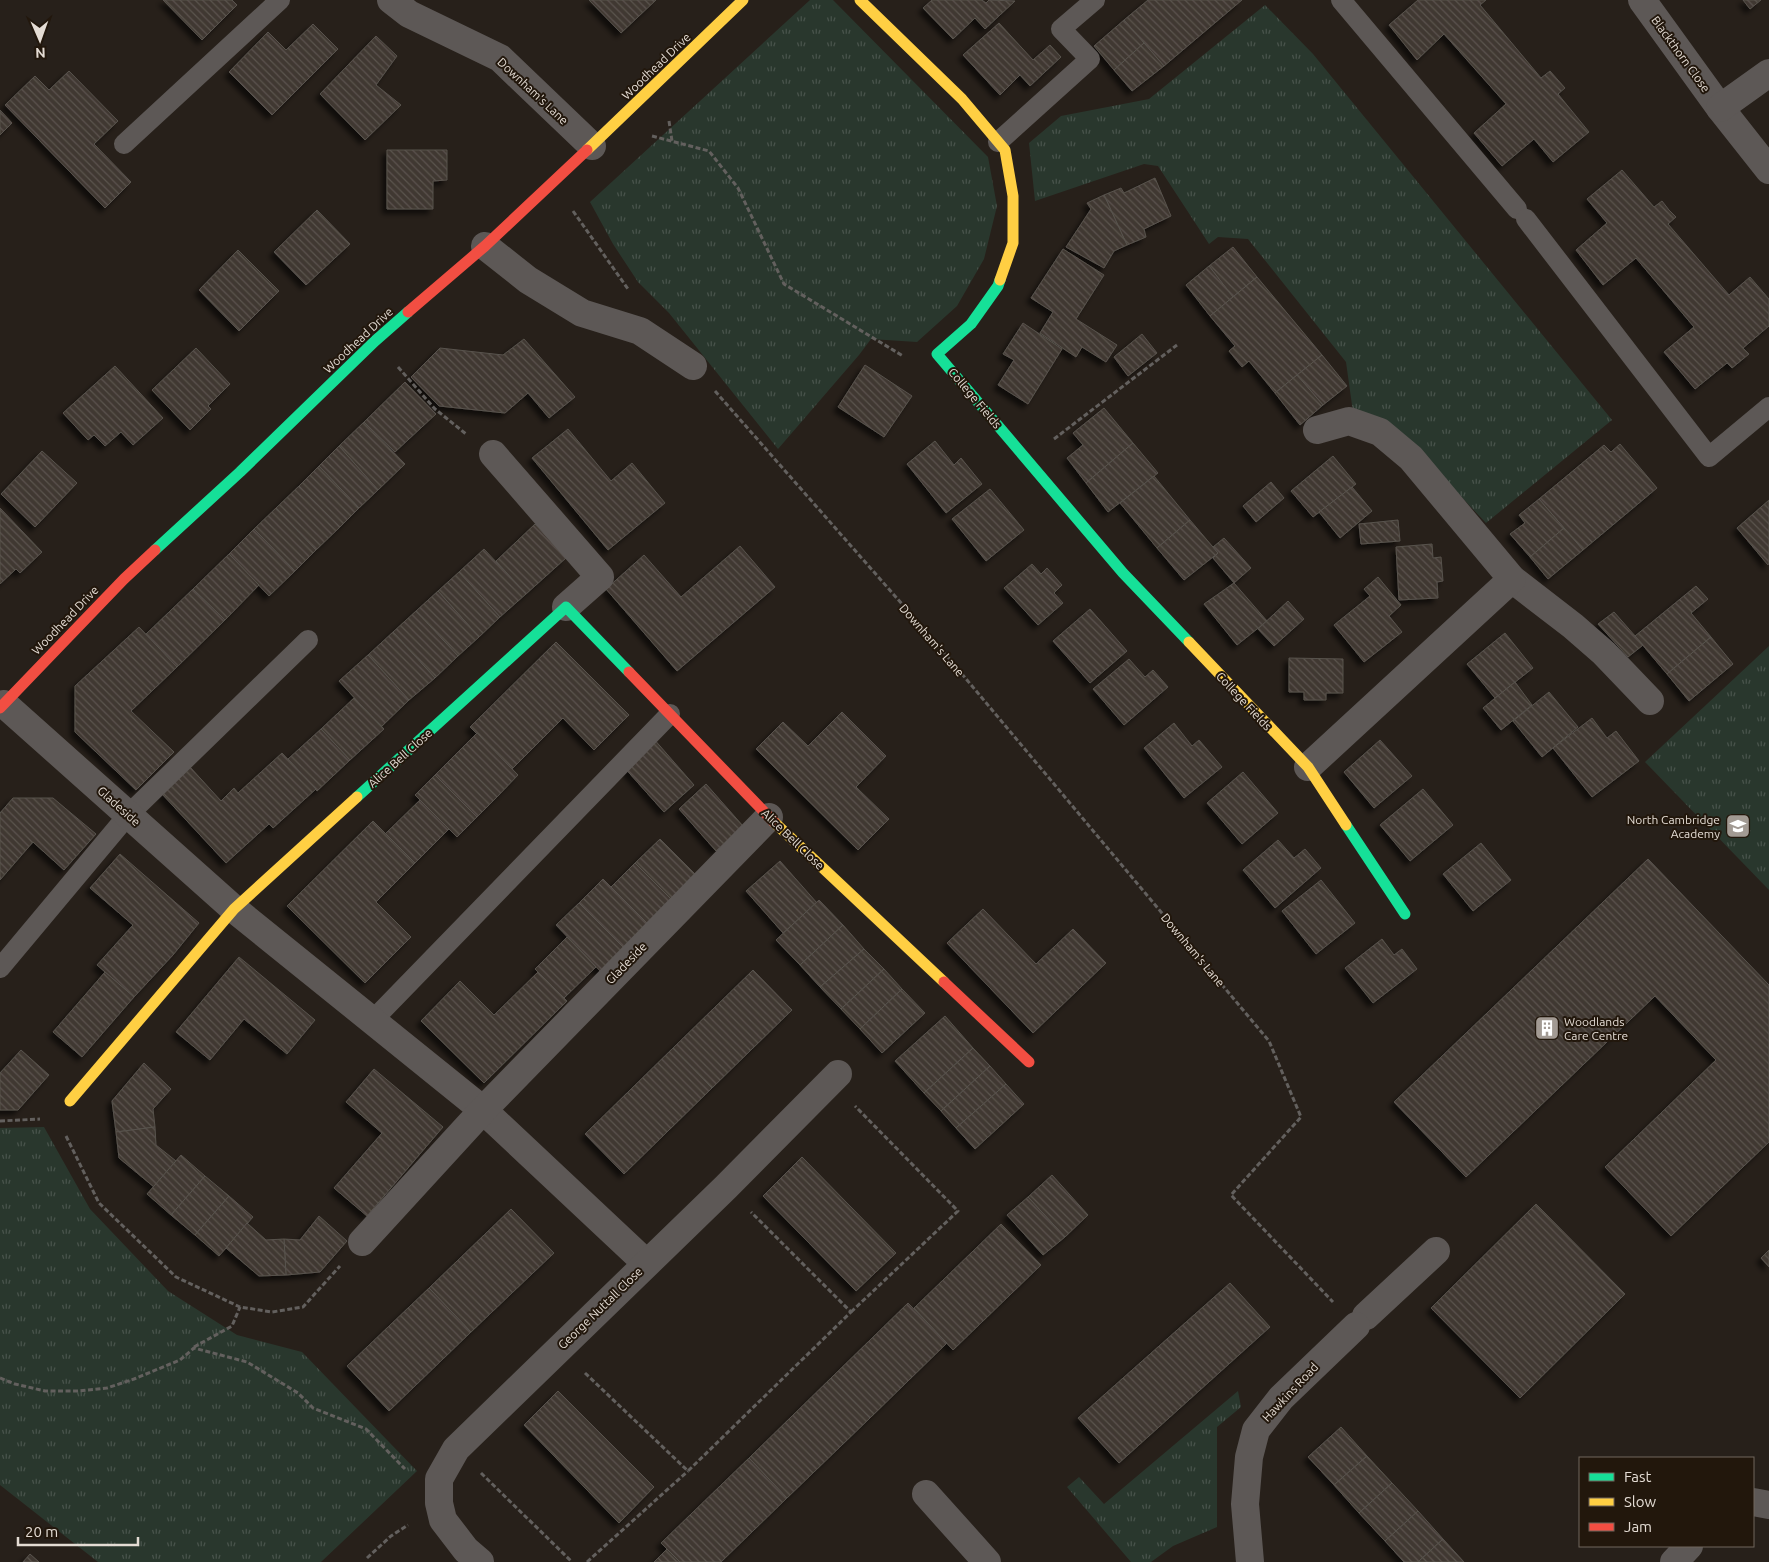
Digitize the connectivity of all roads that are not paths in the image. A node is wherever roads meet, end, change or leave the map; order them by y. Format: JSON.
{"nodes":[{"id":1,"x":280,"y":0,"type":"edge"},
{"id":2,"x":391,"y":0,"type":"edge"},
{"id":3,"x":743,"y":0,"type":"edge"},
{"id":4,"x":860,"y":0,"type":"edge"},
{"id":5,"x":1095,"y":0,"type":"edge"},
{"id":6,"x":1341,"y":0,"type":"edge"},
{"id":7,"x":1642,"y":0,"type":"edge"},
{"id":8,"x":1769,"y":73,"type":"edge"},
{"id":9,"x":1720,"y":108,"type":"junction"},
{"id":10,"x":998,"y":142,"type":"junction"},
{"id":11,"x":124,"y":144,"type":"dead end"},
{"id":12,"x":592,"y":146,"type":"junction"},
{"id":13,"x":1769,"y":170,"type":"edge"},
{"id":14,"x":485,"y":246,"type":"junction"},
{"id":15,"x":693,"y":366,"type":"road end"},
{"id":16,"x":1769,"y":407,"type":"edge"},
{"id":17,"x":1317,"y":430,"type":"dead end"},
{"id":18,"x":493,"y":454,"type":"road end"},
{"id":19,"x":1512,"y":579,"type":"junction"},
{"id":20,"x":566,"y":607,"type":"junction"},
{"id":21,"x":308,"y":640,"type":"dead end"},
{"id":22,"x":1650,"y":701,"type":"dead end"},
{"id":23,"x":2,"y":706,"type":"edge"},
{"id":24,"x":670,"y":714,"type":"junction"},
{"id":25,"x":1308,"y":768,"type":"junction"},
{"id":26,"x":128,"y":815,"type":"junction"},
{"id":27,"x":770,"y":817,"type":"junction"},
{"id":28,"x":234,"y":909,"type":"junction"},
{"id":29,"x":1405,"y":914,"type":"dead end"},
{"id":30,"x":0,"y":968,"type":"edge"},
{"id":31,"x":372,"y":1021,"type":"junction"},
{"id":32,"x":1029,"y":1062,"type":"dead end"},
{"id":33,"x":835,"y":1078,"type":"road end"},
{"id":34,"x":70,"y":1101,"type":"dead end"},
{"id":35,"x":483,"y":1110,"type":"junction"},
{"id":36,"x":362,"y":1242,"type":"road end"},
{"id":37,"x":1436,"y":1251,"type":"dead end"},
{"id":38,"x":646,"y":1263,"type":"junction"},
{"id":39,"x":926,"y":1494,"type":"dead end"},
{"id":40,"x":1754,"y":1502,"type":"edge"},
{"id":41,"x":1769,"y":1505,"type":"edge"},
{"id":42,"x":1688,"y":1547,"type":"edge"},
{"id":43,"x":480,"y":1562,"type":"edge"},
{"id":44,"x":987,"y":1562,"type":"edge"},
{"id":45,"x":1250,"y":1562,"type":"edge"},
{"id":46,"x":1674,"y":1562,"type":"edge"}],
"edges":[{"from":1,"to":11,"type":"lane"},
{"from":2,"to":12,"type":"street","name":"Downham's Lane"},
{"from":3,"to":12,"type":"street","name":"Woodhead Drive"},
{"from":4,"to":10,"type":"street"},
{"from":5,"to":10,"type":"lane"},
{"from":6,"to":16,"type":"lane"},
{"from":7,"to":9,"type":"street","name":"Blackthorn Close"},
{"from":8,"to":9,"type":"street"},
{"from":9,"to":13,"type":"street","name":"Blackthorn Close"},
{"from":10,"to":25,"type":"street","name":"College Fields"},
{"from":12,"to":14,"type":"street","name":"Woodhead Drive"},
{"from":14,"to":15,"type":"street"},
{"from":14,"to":23,"type":"street","name":"Woodhead Drive"},
{"from":17,"to":19,"type":"street"},
{"from":18,"to":20,"type":"street","name":"Alice Bell Close"},
{"from":19,"to":22,"type":"street"},
{"from":19,"to":25,"type":"street"},
{"from":20,"to":24,"type":"street","name":"Alice Bell Close"},
{"from":20,"to":28,"type":"street","name":"Alice Bell Close"},
{"from":21,"to":26,"type":"lane"},
{"from":23,"to":26,"type":"street","name":"Gladeside"},
{"from":24,"to":27,"type":"street","name":"Alice Bell Close"},
{"from":24,"to":31,"type":"lane"},
{"from":25,"to":29,"type":"street","name":"College Fields"},
{"from":26,"to":28,"type":"street","name":"Gladeside"},
{"from":26,"to":30,"type":"lane"},
{"from":27,"to":32,"type":"street","name":"Alice Bell Close"},
{"from":27,"to":35,"type":"street","name":"Gladeside"},
{"from":28,"to":31,"type":"street","name":"Gladeside"},
{"from":28,"to":34,"type":"street"},
{"from":31,"to":35,"type":"street","name":"Gladeside"},
{"from":33,"to":38,"type":"street","name":"George Nuttall Close"},
{"from":35,"to":36,"type":"street","name":"Gladeside"},
{"from":35,"to":38,"type":"street","name":"Gladeside"},
{"from":37,"to":45,"type":"street","name":"Hawkins Road"},
{"from":38,"to":43,"type":"street","name":"George Nuttall Close"},
{"from":39,"to":44,"type":"street"},
{"from":40,"to":41,"type":"street"},
{"from":42,"to":46,"type":"street"}]}
